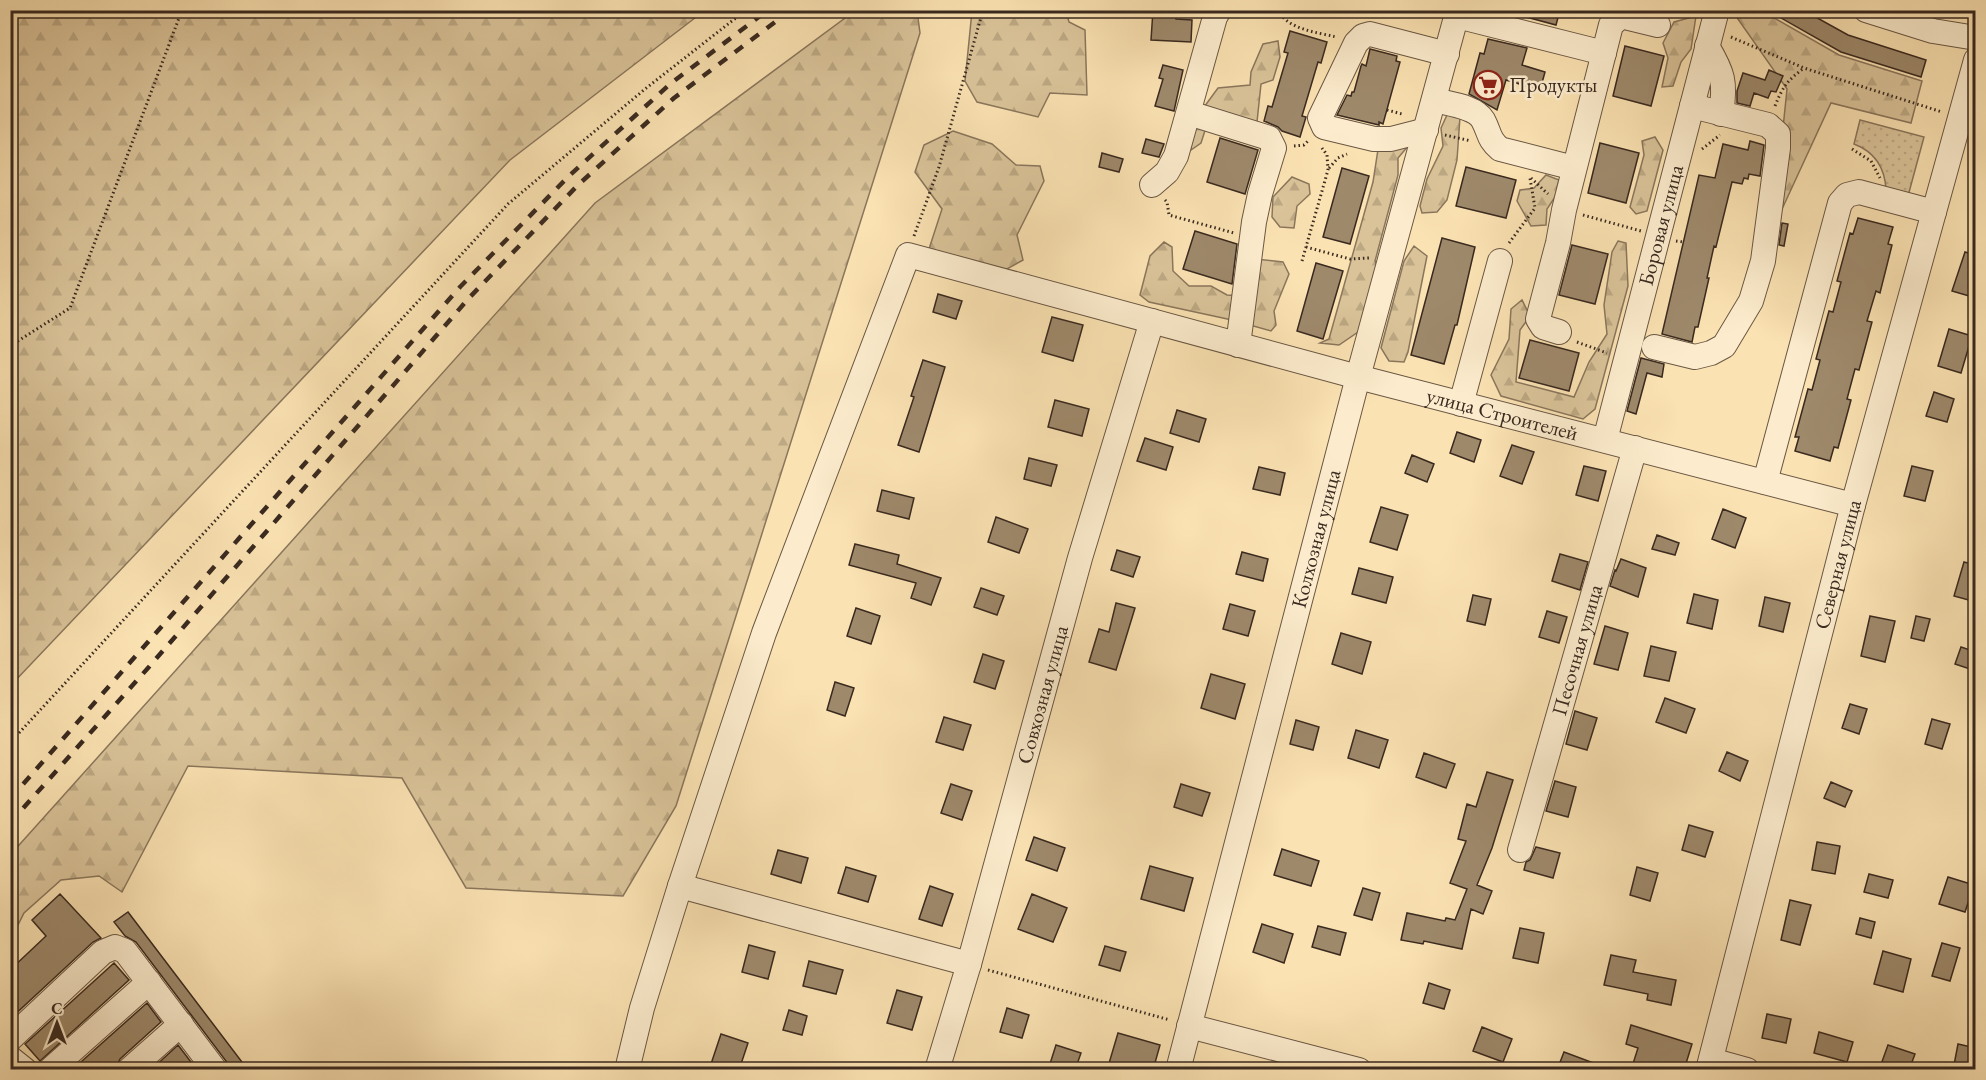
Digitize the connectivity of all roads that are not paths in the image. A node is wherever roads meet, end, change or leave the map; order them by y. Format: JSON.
{"nodes":[{"id":1,"x":1219,"y":10,"type":"edge"},
{"id":2,"x":1866,"y":10,"type":"edge"},
{"id":3,"x":1458,"y":13,"type":"edge"},
{"id":4,"x":1658,"y":25,"type":"dead end"},
{"id":5,"x":1712,"y":28,"type":"edge"},
{"id":6,"x":1976,"y":38,"type":"edge"},
{"id":7,"x":1604,"y":53,"type":"junction"},
{"id":8,"x":1447,"y":54,"type":"junction"},
{"id":9,"x":1976,"y":60,"type":"edge"},
{"id":10,"x":1434,"y":100,"type":"junction"},
{"id":11,"x":1692,"y":106,"type":"junction"},
{"id":12,"x":1188,"y":113,"type":"junction"},
{"id":13,"x":1732,"y":116,"type":"junction"},
{"id":14,"x":1964,"y":127,"type":"edge"},
{"id":15,"x":1426,"y":130,"type":"junction"},
{"id":16,"x":1574,"y":168,"type":"junction"},
{"id":17,"x":1157,"y":192,"type":"road end"},
{"id":18,"x":1934,"y":212,"type":"junction"},
{"id":19,"x":1500,"y":261,"type":"road end"},
{"id":20,"x":1152,"y":321,"type":"junction"},
{"id":21,"x":1559,"y":332,"type":"road end"},
{"id":22,"x":1238,"y":345,"type":"junction"},
{"id":23,"x":1654,"y":348,"type":"dead end"},
{"id":24,"x":1358,"y":378,"type":"junction"},
{"id":25,"x":1461,"y":404,"type":"junction"},
{"id":26,"x":1605,"y":440,"type":"junction"},
{"id":27,"x":1635,"y":448,"type":"junction"},
{"id":28,"x":1765,"y":482,"type":"junction"},
{"id":29,"x":1853,"y":505,"type":"junction"},
{"id":30,"x":1520,"y":850,"type":"dead end"},
{"id":31,"x":680,"y":886,"type":"junction"},
{"id":32,"x":969,"y":964,"type":"junction"},
{"id":33,"x":149,"y":982,"type":"junction"},
{"id":34,"x":181,"y":1024,"type":"junction"},
{"id":35,"x":1189,"y":1026,"type":"junction"},
{"id":36,"x":10,"y":1039,"type":"edge"},
{"id":37,"x":10,"y":1058,"type":"edge"},
{"id":38,"x":1710,"y":1065,"type":"edge"},
{"id":39,"x":25,"y":1070,"type":"edge"},
{"id":40,"x":50,"y":1070,"type":"edge"},
{"id":41,"x":129,"y":1070,"type":"edge"},
{"id":42,"x":215,"y":1070,"type":"edge"},
{"id":43,"x":627,"y":1070,"type":"edge"},
{"id":44,"x":937,"y":1070,"type":"edge"},
{"id":45,"x":1178,"y":1070,"type":"edge"},
{"id":46,"x":1359,"y":1070,"type":"edge"},
{"id":47,"x":1747,"y":1070,"type":"edge"}],
"edges":[{"from":1,"to":12,"type":"street"},
{"from":2,"to":6,"type":"street"},
{"from":3,"to":7,"type":"street"},
{"from":3,"to":8,"type":"street","name":"Колхозная улица"},
{"from":4,"to":7,"type":"street"},
{"from":5,"to":11,"type":"street","name":"Боровая улица"},
{"from":5,"to":13,"type":"street"},
{"from":7,"to":16,"type":"street"},
{"from":8,"to":10,"type":"street","name":"Колхозная улица"},
{"from":8,"to":15,"type":"street"},
{"from":9,"to":14,"type":"street","name":"Северная улица"},
{"from":10,"to":15,"type":"street","name":"Колхозная улица"},
{"from":10,"to":16,"type":"street"},
{"from":11,"to":13,"type":"street"},
{"from":11,"to":26,"type":"street","name":"Боровая улица"},
{"from":12,"to":17,"type":"street"},
{"from":12,"to":22,"type":"street"},
{"from":13,"to":23,"type":"street"},
{"from":14,"to":18,"type":"street","name":"Северная улица"},
{"from":15,"to":24,"type":"street","name":"Колхозная улица"},
{"from":16,"to":21,"type":"street"},
{"from":18,"to":28,"type":"street"},
{"from":18,"to":29,"type":"street","name":"Северная улица"},
{"from":19,"to":25,"type":"street"},
{"from":20,"to":22,"type":"street","name":"улица Строителей"},
{"from":20,"to":31,"type":"street","name":"улица Строителей"},
{"from":20,"to":32,"type":"street","name":"Совхозная улица"},
{"from":22,"to":24,"type":"street","name":"улица Строителей"},
{"from":24,"to":25,"type":"street","name":"улица Строителей"},
{"from":24,"to":35,"type":"street","name":"Колхозная улица"},
{"from":25,"to":26,"type":"street","name":"улица Строителей"},
{"from":26,"to":27,"type":"street","name":"улица Строителей"},
{"from":27,"to":28,"type":"street","name":"улица Строителей"},
{"from":27,"to":30,"type":"street","name":"Песочная улица"},
{"from":28,"to":29,"type":"street","name":"улица Строителей"},
{"from":29,"to":38,"type":"street","name":"Северная улица"},
{"from":31,"to":32,"type":"street"},
{"from":31,"to":43,"type":"street"},
{"from":32,"to":44,"type":"street","name":"Совхозная улица"},
{"from":33,"to":34,"type":"street"},
{"from":33,"to":36,"type":"street"},
{"from":33,"to":40,"type":"street"},
{"from":34,"to":41,"type":"street"},
{"from":34,"to":42,"type":"street"},
{"from":35,"to":45,"type":"street","name":"Колхозная улица"},
{"from":35,"to":46,"type":"street"},
{"from":37,"to":39,"type":"street"},
{"from":38,"to":47,"type":"street"}]}
